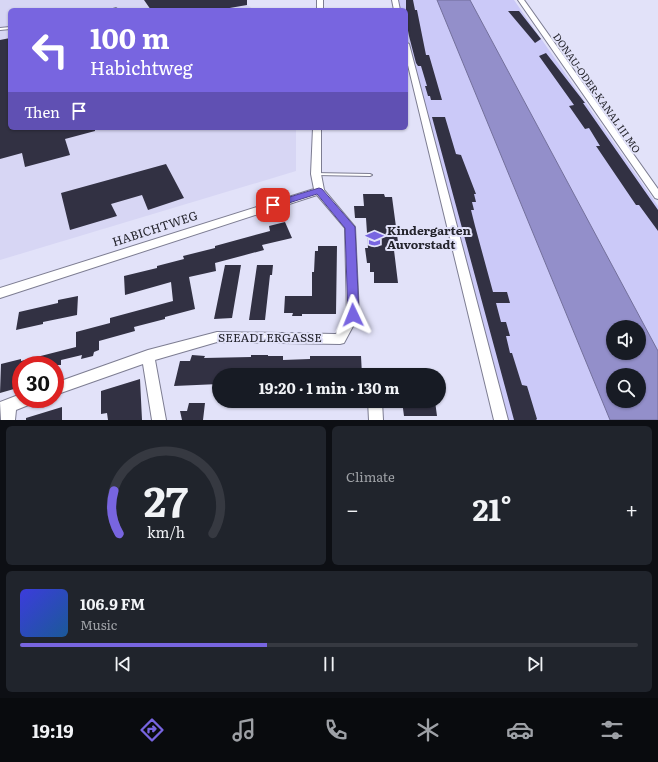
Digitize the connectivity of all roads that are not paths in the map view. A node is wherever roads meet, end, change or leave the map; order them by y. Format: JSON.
{"nodes":[{"id":1,"x":521,"y":0,"type":"edge"},
{"id":2,"x":408,"y":52,"type":"edge"},
{"id":3,"x":317,"y":130,"type":"edge"},
{"id":4,"x":316,"y":174,"type":"junction"},
{"id":5,"x":370,"y":175,"type":"dead end"},
{"id":6,"x":319,"y":191,"type":"junction"},
{"id":7,"x":658,"y":196,"type":"edge"},
{"id":8,"x":0,"y":293,"type":"edge"},
{"id":9,"x":148,"y":356,"type":"junction"},
{"id":10,"x":64,"y":386,"type":"edge"},
{"id":11,"x":5,"y":407,"type":"edge"},
{"id":12,"x":375,"y":408,"type":"edge"},
{"id":13,"x":8,"y":420,"type":"edge"},
{"id":14,"x":160,"y":420,"type":"edge"},
{"id":15,"x":376,"y":420,"type":"edge"},
{"id":16,"x":501,"y":420,"type":"edge"}],
"edges":[{"from":1,"to":7,"type":"street","name":"DONAU-ODER-KANAL III MO"},
{"from":2,"to":16,"type":"street"},
{"from":3,"to":4,"type":"street"},
{"from":4,"to":5,"type":"lane"},
{"from":4,"to":6,"type":"street"},
{"from":6,"to":8,"type":"street","name":"HABICHTWEG"},
{"from":6,"to":9,"type":"street","name":"SEEADLERGASSE"},
{"from":9,"to":10,"type":"street","name":"SEEADLERGASSE"},
{"from":9,"to":14,"type":"street"},
{"from":11,"to":13,"type":"street"},
{"from":12,"to":15,"type":"street"}]}
